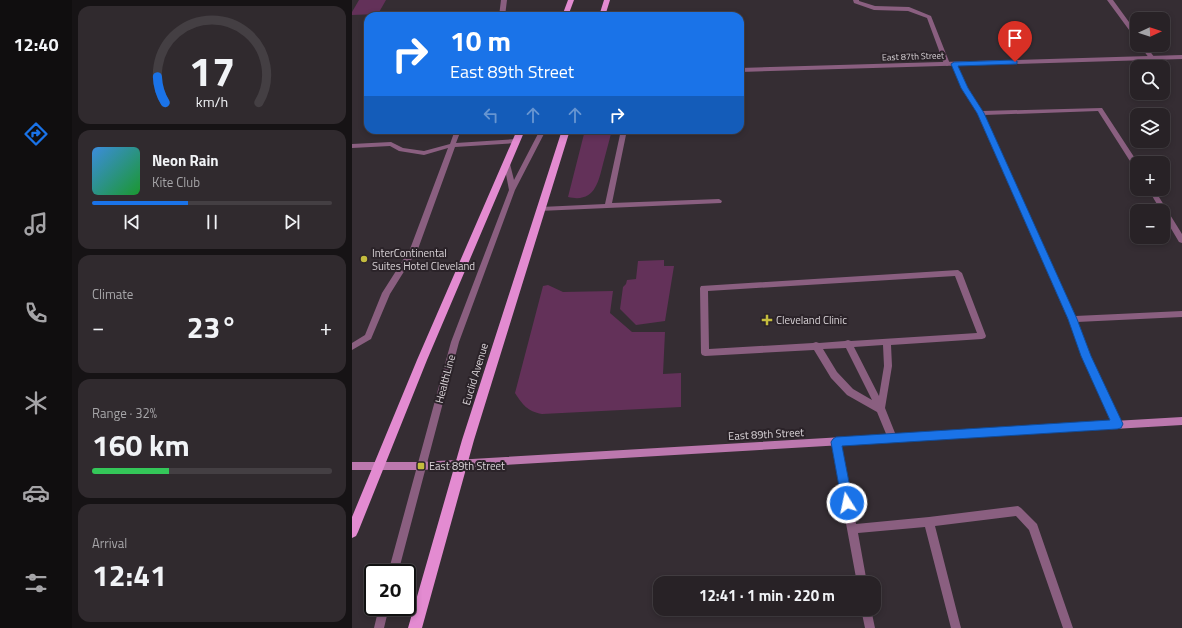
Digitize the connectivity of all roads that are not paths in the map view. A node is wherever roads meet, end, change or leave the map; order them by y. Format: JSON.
{"nodes":[{"id":1,"x":504,"y":0,"type":"edge"},
{"id":2,"x":571,"y":0,"type":"edge"},
{"id":3,"x":607,"y":0,"type":"edge"},
{"id":4,"x":856,"y":0,"type":"edge"},
{"id":5,"x":1110,"y":0,"type":"edge"},
{"id":6,"x":502,"y":12,"type":"edge"},
{"id":7,"x":566,"y":12,"type":"edge"},
{"id":8,"x":603,"y":12,"type":"edge"},
{"id":9,"x":1130,"y":27,"type":"edge"},
{"id":10,"x":1147,"y":52,"type":"edge"},
{"id":11,"x":1182,"y":57,"type":"edge"},
{"id":12,"x":1152,"y":58,"type":"junction"},
{"id":13,"x":951,"y":64,"type":"junction"},
{"id":14,"x":744,"y":70,"type":"edge"},
{"id":15,"x":980,"y":113,"type":"junction"},
{"id":16,"x":456,"y":134,"type":"edge"},
{"id":17,"x":520,"y":134,"type":"edge"},
{"id":18,"x":541,"y":134,"type":"edge"},
{"id":19,"x":565,"y":134,"type":"edge"},
{"id":20,"x":623,"y":134,"type":"edge"},
{"id":21,"x":517,"y":141,"type":"junction"},
{"id":22,"x":452,"y":145,"type":"junction"},
{"id":23,"x":352,"y":146,"type":"edge"},
{"id":24,"x":1130,"y":156,"type":"edge"},
{"id":25,"x":508,"y":164,"type":"junction"},
{"id":26,"x":512,"y":190,"type":"junction"},
{"id":27,"x":1155,"y":196,"type":"edge"},
{"id":28,"x":719,"y":201,"type":"dead end"},
{"id":29,"x":608,"y":206,"type":"junction"},
{"id":30,"x":541,"y":209,"type":"junction"},
{"id":31,"x":1182,"y":240,"type":"edge"},
{"id":32,"x":1182,"y":314,"type":"edge"},
{"id":33,"x":1072,"y":319,"type":"junction"},
{"id":34,"x":887,"y":342,"type":"junction"},
{"id":35,"x":848,"y":344,"type":"junction"},
{"id":36,"x":816,"y":346,"type":"junction"},
{"id":37,"x":352,"y":347,"type":"edge"},
{"id":38,"x":881,"y":409,"type":"junction"},
{"id":39,"x":1182,"y":421,"type":"edge"},
{"id":40,"x":1117,"y":424,"type":"junction"},
{"id":41,"x":892,"y":438,"type":"junction"},
{"id":42,"x":836,"y":442,"type":"junction"},
{"id":43,"x":462,"y":464,"type":"junction"},
{"id":44,"x":380,"y":465,"type":"junction"},
{"id":45,"x":352,"y":466,"type":"edge"},
{"id":46,"x":421,"y":466,"type":"junction"},
{"id":47,"x":930,"y":522,"type":"junction"},
{"id":48,"x":852,"y":528,"type":"junction"},
{"id":49,"x":352,"y":532,"type":"edge"},
{"id":50,"x":394,"y":564,"type":"edge"},
{"id":51,"x":861,"y":576,"type":"edge"},
{"id":52,"x":382,"y":616,"type":"edge"},
{"id":53,"x":867,"y":616,"type":"edge"},
{"id":54,"x":379,"y":628,"type":"edge"},
{"id":55,"x":415,"y":628,"type":"edge"},
{"id":56,"x":870,"y":628,"type":"edge"},
{"id":57,"x":956,"y":628,"type":"edge"},
{"id":58,"x":1068,"y":628,"type":"edge"}],
"edges":[{"from":1,"to":6,"type":"street"},
{"from":2,"to":7,"type":"main road"},
{"from":3,"to":8,"type":"main road"},
{"from":4,"to":13,"type":"street"},
{"from":5,"to":9,"type":"street"},
{"from":10,"to":12,"type":"street"},
{"from":11,"to":12,"type":"street","name":"East 87th Street"},
{"from":12,"to":13,"type":"street","name":"East 87th Street"},
{"from":13,"to":14,"type":"street","name":"East 87th Street"},
{"from":13,"to":15,"type":"street"},
{"from":15,"to":24,"type":"street"},
{"from":15,"to":33,"type":"street"},
{"from":16,"to":22,"type":"street"},
{"from":17,"to":21,"type":"main road"},
{"from":18,"to":26,"type":"street","name":"HealthLine"},
{"from":19,"to":30,"type":"main road","name":"Euclid Avenue"},
{"from":20,"to":29,"type":"street"},
{"from":21,"to":22,"type":"street"},
{"from":21,"to":25,"type":"main road"},
{"from":22,"to":23,"type":"street"},
{"from":22,"to":37,"type":"street"},
{"from":25,"to":26,"type":"street","name":"HealthLine"},
{"from":25,"to":44,"type":"main road"},
{"from":26,"to":46,"type":"street","name":"HealthLine"},
{"from":27,"to":31,"type":"street"},
{"from":28,"to":29,"type":"street"},
{"from":29,"to":30,"type":"street"},
{"from":30,"to":43,"type":"main road","name":"Euclid Avenue"},
{"from":32,"to":33,"type":"street"},
{"from":33,"to":40,"type":"street"},
{"from":34,"to":35,"type":"street"},
{"from":34,"to":36,"type":"street"},
{"from":34,"to":38,"type":"street"},
{"from":35,"to":36,"type":"street"},
{"from":35,"to":38,"type":"street"},
{"from":36,"to":38,"type":"street"},
{"from":38,"to":41,"type":"street"},
{"from":39,"to":40,"type":"street","name":"East 89th Street"},
{"from":40,"to":41,"type":"street","name":"East 89th Street"},
{"from":41,"to":42,"type":"street","name":"East 89th Street"},
{"from":42,"to":43,"type":"street","name":"East 89th Street"},
{"from":42,"to":48,"type":"street"},
{"from":43,"to":46,"type":"street","name":"East 89th Street"},
{"from":43,"to":55,"type":"main road","name":"Euclid Avenue"},
{"from":44,"to":45,"type":"street","name":"East 89th Street"},
{"from":44,"to":46,"type":"street","name":"East 89th Street"},
{"from":44,"to":49,"type":"main road"},
{"from":46,"to":50,"type":"street","name":"HealthLine"},
{"from":47,"to":48,"type":"street"},
{"from":47,"to":57,"type":"street"},
{"from":47,"to":58,"type":"street"},
{"from":48,"to":51,"type":"street"},
{"from":52,"to":54,"type":"street"},
{"from":53,"to":56,"type":"street"}]}
